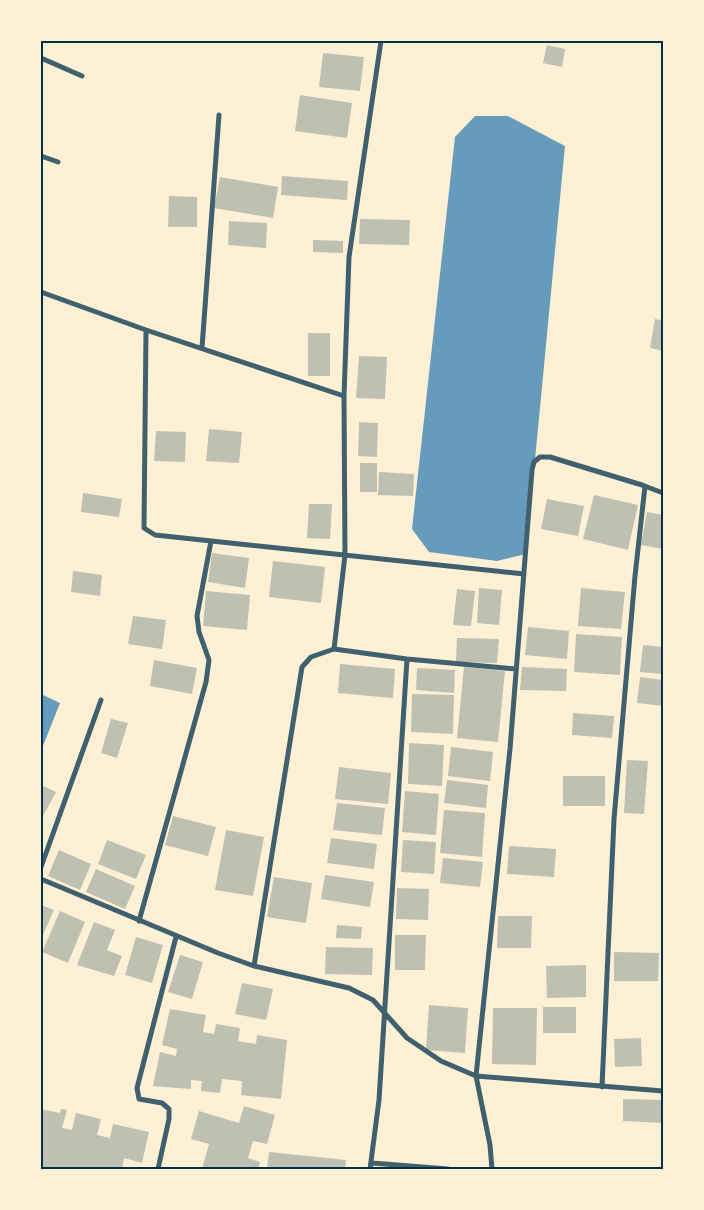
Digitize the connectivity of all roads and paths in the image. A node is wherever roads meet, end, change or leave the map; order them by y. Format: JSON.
{"nodes":[{"id":1,"x":381,"y":41,"type":"edge"},
{"id":2,"x":41,"y":58,"type":"edge"},
{"id":3,"x":82,"y":76,"type":"dead end"},
{"id":4,"x":219,"y":115,"type":"dead end"},
{"id":5,"x":41,"y":156,"type":"edge"},
{"id":6,"x":58,"y":162,"type":"dead end"},
{"id":7,"x":41,"y":292,"type":"edge"},
{"id":8,"x":146,"y":330,"type":"junction"},
{"id":9,"x":202,"y":348,"type":"junction"},
{"id":10,"x":344,"y":396,"type":"junction"},
{"id":11,"x":645,"y":486,"type":"junction"},
{"id":12,"x":663,"y":493,"type":"edge"},
{"id":13,"x":211,"y":541,"type":"junction"},
{"id":14,"x":345,"y":555,"type":"junction"},
{"id":15,"x":524,"y":574,"type":"junction"},
{"id":16,"x":334,"y":649,"type":"junction"},
{"id":17,"x":407,"y":659,"type":"junction"},
{"id":18,"x":516,"y":669,"type":"junction"},
{"id":19,"x":101,"y":700,"type":"dead end"},
{"id":20,"x":41,"y":867,"type":"edge"},
{"id":21,"x":41,"y":879,"type":"edge"},
{"id":22,"x":139,"y":921,"type":"junction"},
{"id":23,"x":176,"y":938,"type":"junction"},
{"id":24,"x":254,"y":966,"type":"junction"},
{"id":25,"x":384,"y":1013,"type":"junction"},
{"id":26,"x":476,"y":1076,"type":"junction"},
{"id":27,"x":602,"y":1087,"type":"junction"},
{"id":28,"x":663,"y":1091,"type":"edge"},
{"id":29,"x":371,"y":1166,"type":"edge"},
{"id":30,"x":158,"y":1169,"type":"edge"},
{"id":31,"x":448,"y":1169,"type":"edge"},
{"id":32,"x":492,"y":1169,"type":"edge"}],
"edges":[{"from":1,"to":10,"type":"street"},
{"from":2,"to":3,"type":"street"},
{"from":4,"to":9,"type":"street"},
{"from":5,"to":6,"type":"street"},
{"from":7,"to":8,"type":"street"},
{"from":8,"to":9,"type":"street"},
{"from":8,"to":13,"type":"street"},
{"from":9,"to":10,"type":"street"},
{"from":10,"to":14,"type":"street"},
{"from":11,"to":12,"type":"street"},
{"from":11,"to":15,"type":"street"},
{"from":11,"to":27,"type":"street"},
{"from":13,"to":14,"type":"street"},
{"from":13,"to":22,"type":"street"},
{"from":14,"to":15,"type":"street"},
{"from":14,"to":16,"type":"street"},
{"from":15,"to":18,"type":"street"},
{"from":16,"to":17,"type":"street"},
{"from":16,"to":24,"type":"street"},
{"from":17,"to":18,"type":"street"},
{"from":17,"to":25,"type":"street"},
{"from":18,"to":26,"type":"street"},
{"from":19,"to":20,"type":"street"},
{"from":21,"to":22,"type":"street"},
{"from":22,"to":23,"type":"street"},
{"from":23,"to":24,"type":"street"},
{"from":23,"to":30,"type":"street"},
{"from":24,"to":25,"type":"street"},
{"from":25,"to":26,"type":"street"},
{"from":25,"to":29,"type":"street"},
{"from":26,"to":27,"type":"street"},
{"from":26,"to":32,"type":"street"},
{"from":27,"to":28,"type":"street"},
{"from":29,"to":31,"type":"street"}]}
